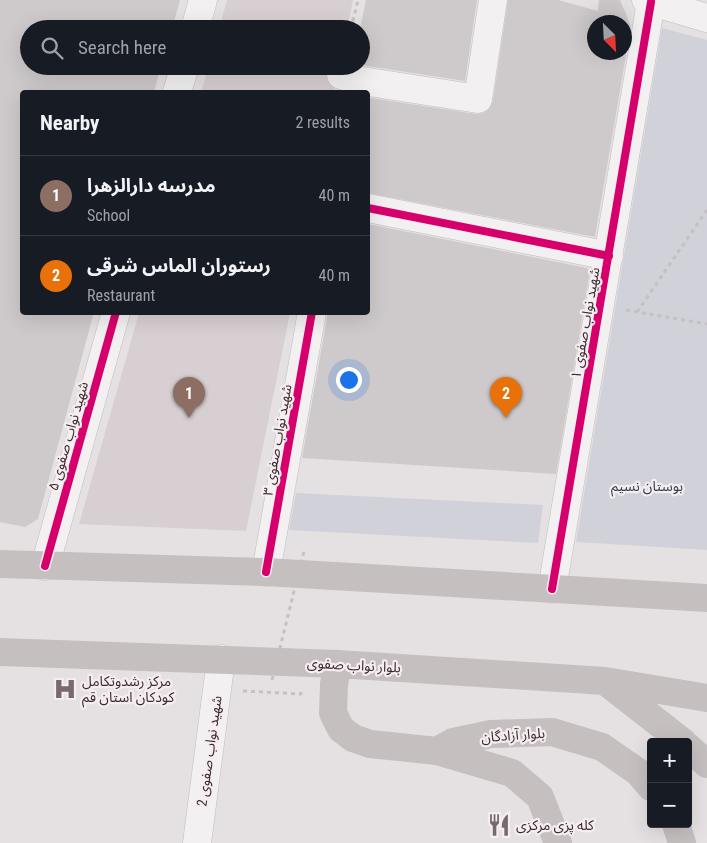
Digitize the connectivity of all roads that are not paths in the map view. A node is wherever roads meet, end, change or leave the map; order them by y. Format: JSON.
{"nodes":[{"id":1,"x":203,"y":0,"type":"edge"},
{"id":2,"x":493,"y":0,"type":"edge"},
{"id":3,"x":648,"y":1,"type":"edge"},
{"id":4,"x":707,"y":18,"type":"edge"},
{"id":5,"x":197,"y":20,"type":"edge"},
{"id":6,"x":182,"y":75,"type":"edge"},
{"id":7,"x":350,"y":83,"type":"edge"},
{"id":8,"x":178,"y":90,"type":"edge"},
{"id":9,"x":370,"y":208,"type":"edge"},
{"id":10,"x":609,"y":256,"type":"junction"},
{"id":11,"x":115,"y":315,"type":"edge"},
{"id":12,"x":311,"y":315,"type":"edge"},
{"id":13,"x":0,"y":564,"type":"edge"},
{"id":14,"x":45,"y":566,"type":"junction"},
{"id":15,"x":266,"y":572,"type":"junction"},
{"id":16,"x":552,"y":590,"type":"junction"},
{"id":17,"x":706,"y":599,"type":"edge"},
{"id":18,"x":0,"y":652,"type":"edge"},
{"id":19,"x":221,"y":659,"type":"junction"},
{"id":20,"x":338,"y":664,"type":"junction"},
{"id":21,"x":605,"y":681,"type":"junction"},
{"id":22,"x":703,"y":695,"type":"edge"},
{"id":23,"x":678,"y":738,"type":"edge"},
{"id":24,"x":692,"y":750,"type":"edge"},
{"id":25,"x":436,"y":751,"type":"junction"},
{"id":26,"x":707,"y":764,"type":"edge"},
{"id":27,"x":648,"y":783,"type":"edge"},
{"id":28,"x":677,"y":828,"type":"edge"},
{"id":29,"x":197,"y":843,"type":"edge"},
{"id":30,"x":558,"y":843,"type":"edge"},
{"id":31,"x":682,"y":843,"type":"edge"}],
"edges":[{"from":1,"to":5,"type":"street"},
{"from":2,"to":7,"type":"street"},
{"from":3,"to":4,"type":"street"},
{"from":3,"to":10,"type":"street","name":"شهید نواب صفوی ۱"},
{"from":6,"to":8,"type":"street"},
{"from":9,"to":10,"type":"street"},
{"from":10,"to":16,"type":"street","name":"شهید نواب صفوی ۱"},
{"from":11,"to":14,"type":"street","name":"شهید نواب صفوی ۵"},
{"from":12,"to":15,"type":"street","name":"شهید نواب صفوی ۳"},
{"from":13,"to":14,"type":"main road"},
{"from":14,"to":15,"type":"main road"},
{"from":15,"to":16,"type":"main road"},
{"from":16,"to":17,"type":"main road"},
{"from":18,"to":19,"type":"main road","name":"بلوار نواب صفوی"},
{"from":19,"to":20,"type":"main road","name":"بلوار نواب صفوی"},
{"from":19,"to":29,"type":"street","name":"شهید نواب صفوی 2"},
{"from":20,"to":21,"type":"main road","name":"بلوار نواب صفوی"},
{"from":20,"to":25,"type":"main road"},
{"from":21,"to":22,"type":"main road","name":"بلوار نواب صفوی"},
{"from":21,"to":23,"type":"main road"},
{"from":24,"to":26,"type":"main road"},
{"from":25,"to":27,"type":"main road","name":"بلوار آزادگان"},
{"from":25,"to":30,"type":"main road","name":"بلوار آزادگان"},
{"from":28,"to":31,"type":"main road"}]}
